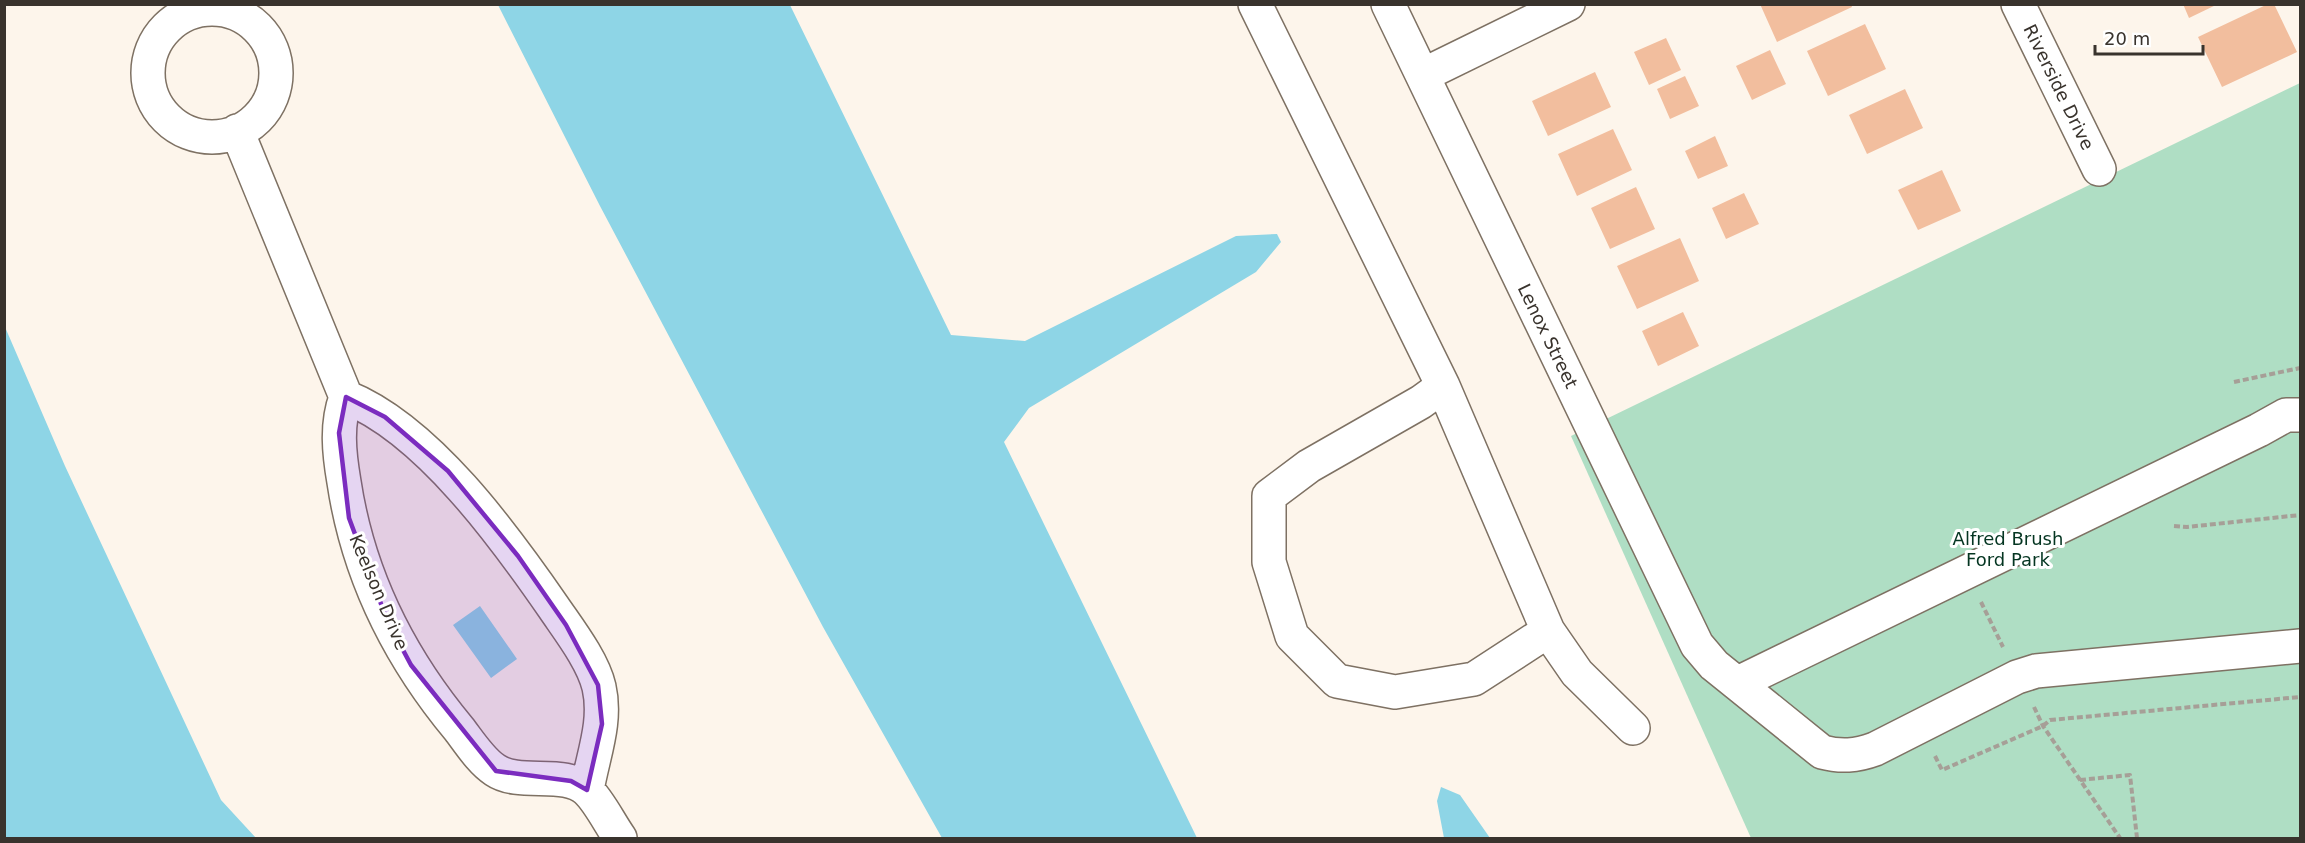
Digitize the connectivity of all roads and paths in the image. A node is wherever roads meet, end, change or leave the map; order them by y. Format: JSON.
{"nodes":[{"id":1,"x":1255,"y":4,"type":"edge"},
{"id":2,"x":1388,"y":4,"type":"edge"},
{"id":3,"x":1568,"y":4,"type":"edge"},
{"id":4,"x":2018,"y":4,"type":"edge"},
{"id":5,"x":185,"y":9,"type":"edge"},
{"id":6,"x":1423,"y":75,"type":"junction"},
{"id":7,"x":237,"y":131,"type":"junction"},
{"id":8,"x":2099,"y":169,"type":"dead end"},
{"id":9,"x":2301,"y":368,"type":"edge"},
{"id":10,"x":2234,"y":382,"type":"dead end"},
{"id":11,"x":1443,"y":386,"type":"junction"},
{"id":12,"x":346,"y":397,"type":"junction"},
{"id":13,"x":2301,"y":415,"type":"edge"},
{"id":14,"x":2301,"y":515,"type":"edge"},
{"id":15,"x":2175,"y":526,"type":"dead end"},
{"id":16,"x":1548,"y":631,"type":"junction"},
{"id":17,"x":2301,"y":646,"type":"edge"},
{"id":18,"x":1726,"y":674,"type":"junction"},
{"id":19,"x":2301,"y":697,"type":"edge"},
{"id":20,"x":2291,"y":698,"type":"junction"},
{"id":21,"x":2301,"y":702,"type":"edge"},
{"id":22,"x":1634,"y":728,"type":"dead end"},
{"id":23,"x":1930,"y":747,"type":"dead end"},
{"id":24,"x":2080,"y":780,"type":"dead end"},
{"id":25,"x":587,"y":790,"type":"junction"},
{"id":26,"x":620,"y":838,"type":"edge"},
{"id":27,"x":2137,"y":838,"type":"edge"}],
"edges":[{"from":1,"to":11,"type":"street"},
{"from":2,"to":6,"type":"street","name":"Lenox Street"},
{"from":3,"to":6,"type":"street"},
{"from":4,"to":8,"type":"street","name":"Riverside Drive"},
{"from":5,"to":7,"type":"street"},
{"from":5,"to":7,"type":"street"},
{"from":6,"to":18,"type":"street","name":"Lenox Street"},
{"from":7,"to":12,"type":"street"},
{"from":9,"to":10,"type":"path"},
{"from":11,"to":16,"type":"street"},
{"from":11,"to":16,"type":"street"},
{"from":12,"to":25,"type":"street"},
{"from":12,"to":25,"type":"street","name":"Keelson Drive"},
{"from":13,"to":18,"type":"street"},
{"from":14,"to":15,"type":"path"},
{"from":16,"to":22,"type":"street"},
{"from":17,"to":18,"type":"street","name":"Lenox Street"},
{"from":19,"to":20,"type":"path"},
{"from":20,"to":21,"type":"path"},
{"from":20,"to":23,"type":"path"},
{"from":24,"to":27,"type":"path"},
{"from":25,"to":26,"type":"street"}]}
